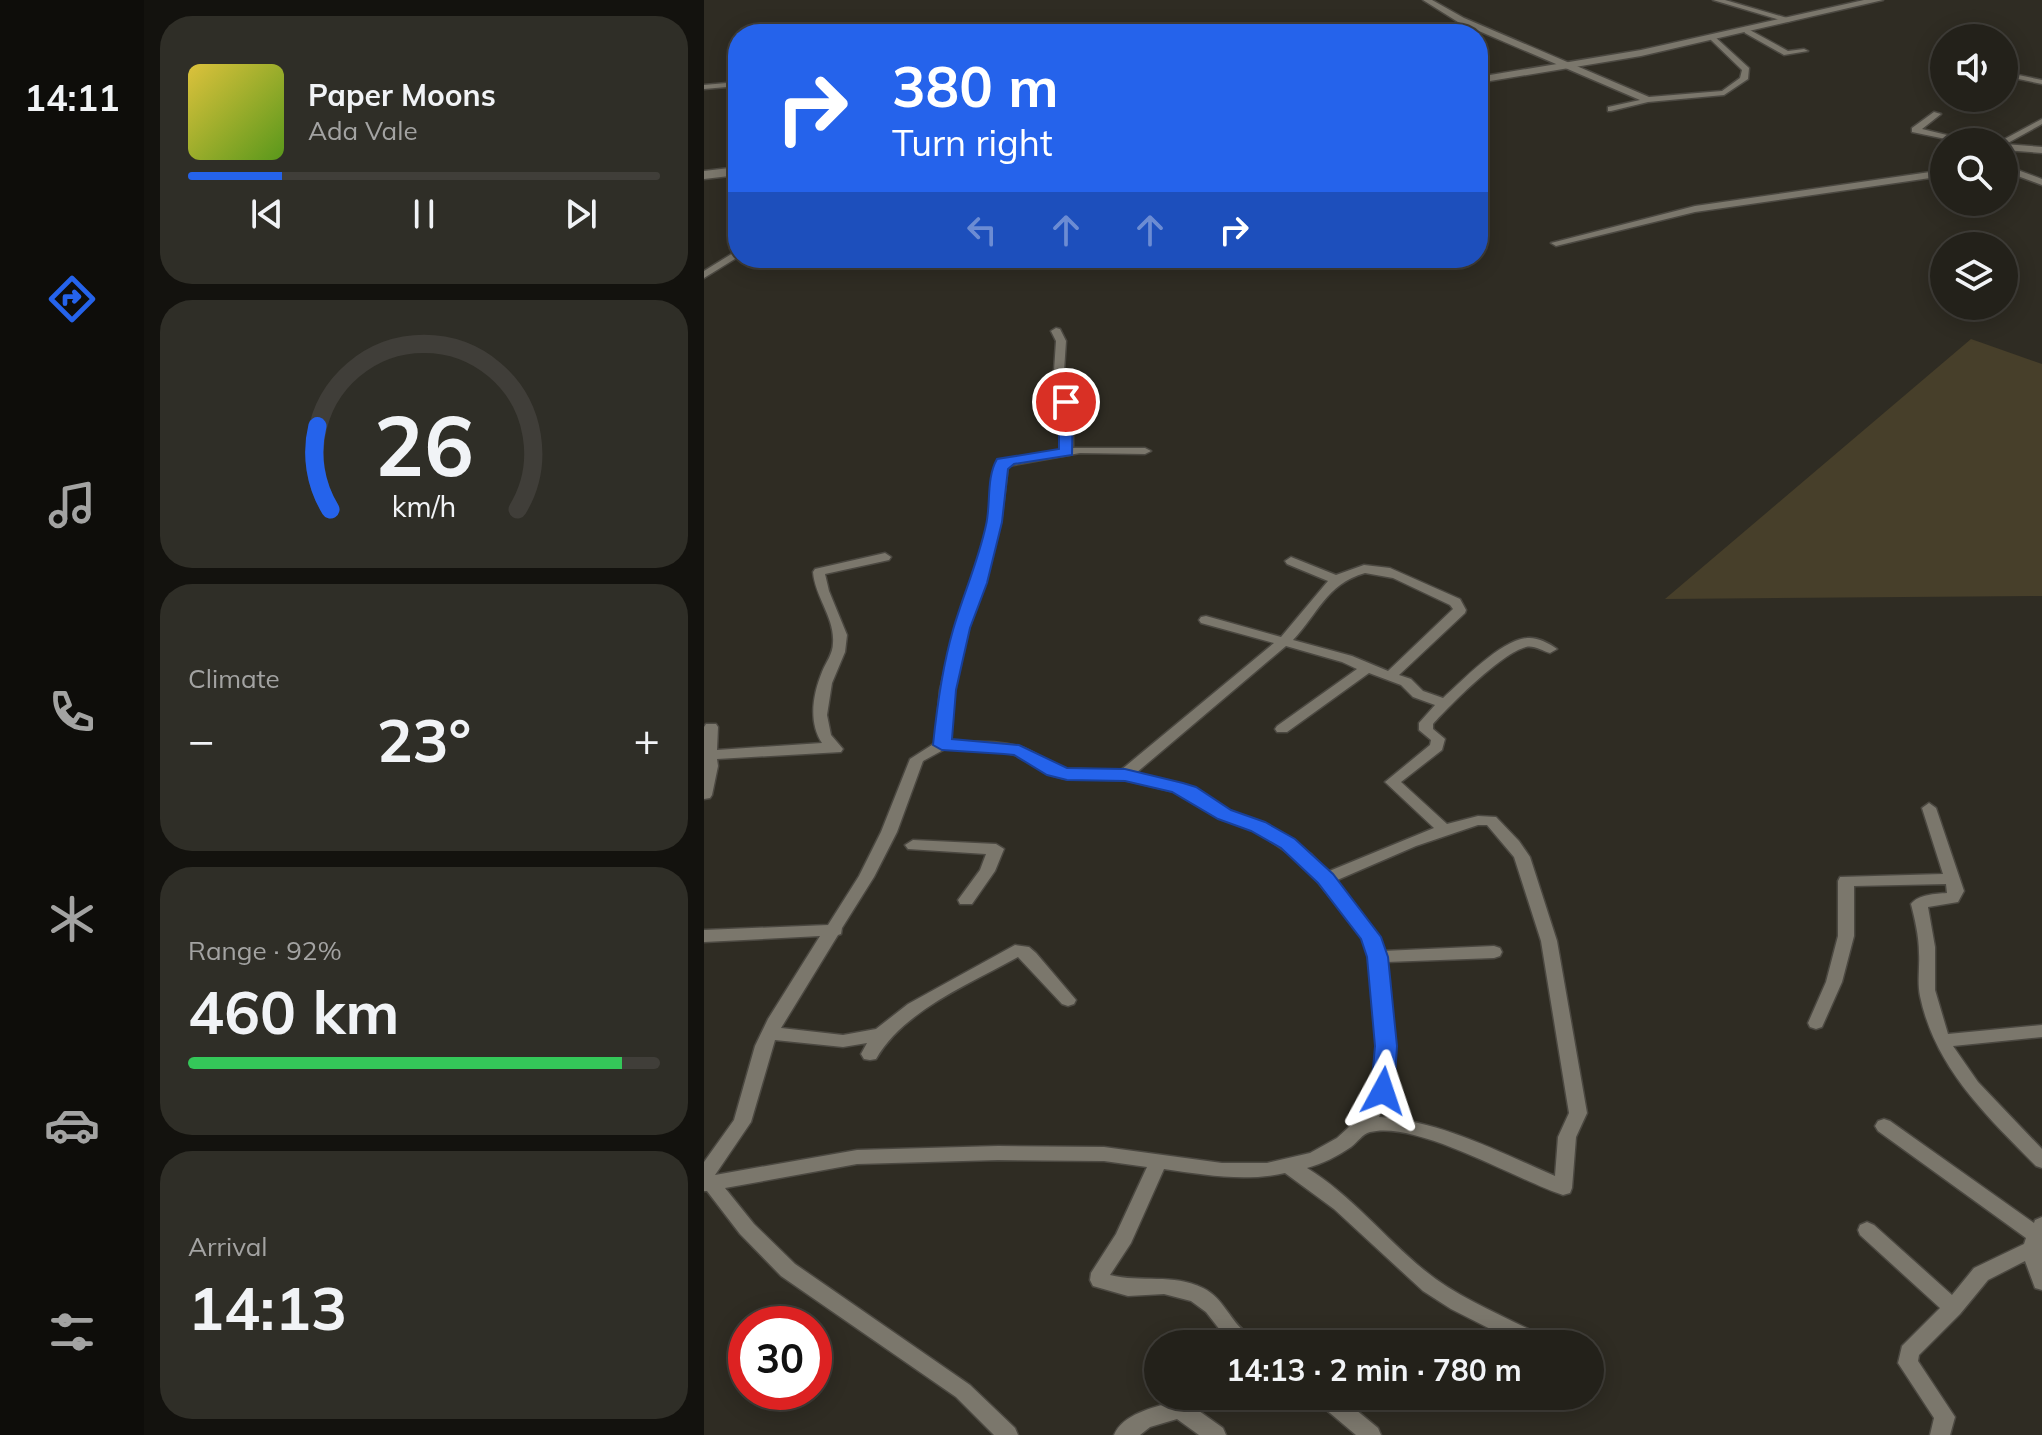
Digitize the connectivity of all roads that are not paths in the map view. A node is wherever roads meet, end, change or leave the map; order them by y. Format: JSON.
{"nodes":[{"id":1,"x":1427,"y":0,"type":"edge"},
{"id":2,"x":1717,"y":0,"type":"edge"},
{"id":3,"x":1878,"y":0,"type":"edge"},
{"id":4,"x":1790,"y":20,"type":"junction"},
{"id":5,"x":1470,"y":24,"type":"edge"},
{"id":6,"x":1488,"y":31,"type":"edge"},
{"id":7,"x":1748,"y":31,"type":"junction"},
{"id":8,"x":1714,"y":38,"type":"junction"},
{"id":9,"x":1804,"y":51,"type":"dead end"},
{"id":10,"x":1570,"y":66,"type":"junction"},
{"id":11,"x":2018,"y":77,"type":"edge"},
{"id":12,"x":1488,"y":78,"type":"edge"},
{"id":13,"x":2042,"y":82,"type":"edge"},
{"id":14,"x":728,"y":85,"type":"edge"},
{"id":15,"x":704,"y":87,"type":"edge"},
{"id":16,"x":1648,"y":100,"type":"junction"},
{"id":17,"x":1611,"y":109,"type":"dead end"},
{"id":18,"x":1937,"y":114,"type":"dead end"},
{"id":19,"x":2042,"y":121,"type":"edge"},
{"id":20,"x":1930,"y":133,"type":"edge"},
{"id":21,"x":2018,"y":136,"type":"edge"},
{"id":22,"x":2018,"y":147,"type":"edge"},
{"id":23,"x":2042,"y":150,"type":"edge"},
{"id":24,"x":728,"y":172,"type":"edge"},
{"id":25,"x":2018,"y":173,"type":"edge"},
{"id":26,"x":704,"y":175,"type":"edge"},
{"id":27,"x":1930,"y":175,"type":"edge"},
{"id":28,"x":2042,"y":182,"type":"edge"},
{"id":29,"x":1556,"y":243,"type":"dead end"},
{"id":30,"x":728,"y":259,"type":"edge"},
{"id":31,"x":704,"y":275,"type":"edge"},
{"id":32,"x":1056,"y":331,"type":"dead end"},
{"id":33,"x":1145,"y":451,"type":"dead end"},
{"id":34,"x":1067,"y":452,"type":"junction"},
{"id":35,"x":885,"y":557,"type":"dead end"},
{"id":36,"x":1291,"y":561,"type":"dead end"},
{"id":37,"x":1337,"y":580,"type":"junction"},
{"id":38,"x":1206,"y":620,"type":"dead end"},
{"id":39,"x":1284,"y":641,"type":"junction"},
{"id":40,"x":1550,"y":649,"type":"dead end"},
{"id":41,"x":1367,"y":668,"type":"junction"},
{"id":42,"x":1390,"y":676,"type":"junction"},
{"id":43,"x":1445,"y":704,"type":"junction"},
{"id":44,"x":711,"y":727,"type":"dead end"},
{"id":45,"x":1282,"y":729,"type":"dead end"},
{"id":46,"x":942,"y":745,"type":"junction"},
{"id":47,"x":706,"y":755,"type":"edge"},
{"id":48,"x":1125,"y":775,"type":"junction"},
{"id":49,"x":704,"y":796,"type":"edge"},
{"id":50,"x":1929,"y":808,"type":"dead end"},
{"id":51,"x":1445,"y":830,"type":"junction"},
{"id":52,"x":913,"y":845,"type":"dead end"},
{"id":53,"x":1326,"y":879,"type":"junction"},
{"id":54,"x":1952,"y":879,"type":"junction"},
{"id":55,"x":966,"y":900,"type":"dead end"},
{"id":56,"x":835,"y":930,"type":"junction"},
{"id":57,"x":704,"y":936,"type":"edge"},
{"id":58,"x":1494,"y":952,"type":"dead end"},
{"id":59,"x":1377,"y":957,"type":"junction"},
{"id":60,"x":1068,"y":1000,"type":"dead end"},
{"id":61,"x":1816,"y":1023,"type":"dead end"},
{"id":62,"x":2042,"y":1031,"type":"edge"},
{"id":63,"x":770,"y":1033,"type":"junction"},
{"id":64,"x":881,"y":1035,"type":"junction"},
{"id":65,"x":1942,"y":1041,"type":"junction"},
{"id":66,"x":870,"y":1054,"type":"dead end"},
{"id":67,"x":1884,"y":1126,"type":"dead end"},
{"id":68,"x":1360,"y":1128,"type":"junction"},
{"id":69,"x":1159,"y":1161,"type":"junction"},
{"id":70,"x":2042,"y":1161,"type":"edge"},
{"id":71,"x":1290,"y":1167,"type":"junction"},
{"id":72,"x":706,"y":1181,"type":"edge"},
{"id":73,"x":1867,"y":1230,"type":"dead end"},
{"id":74,"x":2037,"y":1236,"type":"edge"},
{"id":75,"x":2042,"y":1282,"type":"edge"},
{"id":76,"x":1953,"y":1308,"type":"junction"},
{"id":77,"x":1234,"y":1330,"type":"edge"},
{"id":78,"x":1513,"y":1330,"type":"edge"},
{"id":79,"x":1167,"y":1410,"type":"edge"},
{"id":80,"x":1190,"y":1410,"type":"edge"},
{"id":81,"x":1341,"y":1410,"type":"edge"},
{"id":82,"x":1008,"y":1435,"type":"edge"},
{"id":83,"x":1124,"y":1435,"type":"edge"},
{"id":84,"x":1216,"y":1435,"type":"edge"},
{"id":85,"x":1371,"y":1435,"type":"edge"},
{"id":86,"x":1940,"y":1435,"type":"edge"}],
"edges":[{"from":1,"to":5,"type":"street"},
{"from":2,"to":4,"type":"street"},
{"from":3,"to":4,"type":"street"},
{"from":4,"to":7,"type":"street"},
{"from":6,"to":10,"type":"street"},
{"from":7,"to":8,"type":"street"},
{"from":7,"to":9,"type":"street"},
{"from":8,"to":10,"type":"street"},
{"from":8,"to":16,"type":"street"},
{"from":10,"to":12,"type":"street"},
{"from":10,"to":16,"type":"street"},
{"from":11,"to":13,"type":"street"},
{"from":14,"to":15,"type":"street"},
{"from":16,"to":17,"type":"street"},
{"from":18,"to":20,"type":"street"},
{"from":19,"to":21,"type":"street"},
{"from":22,"to":23,"type":"street"},
{"from":24,"to":26,"type":"street"},
{"from":25,"to":28,"type":"street"},
{"from":27,"to":29,"type":"street"},
{"from":30,"to":31,"type":"street"},
{"from":32,"to":34,"type":"street"},
{"from":33,"to":34,"type":"street"},
{"from":34,"to":46,"type":"street"},
{"from":35,"to":47,"type":"street"},
{"from":36,"to":37,"type":"street"},
{"from":37,"to":39,"type":"street"},
{"from":37,"to":42,"type":"street"},
{"from":38,"to":39,"type":"street"},
{"from":39,"to":41,"type":"street"},
{"from":39,"to":48,"type":"street"},
{"from":40,"to":43,"type":"street"},
{"from":41,"to":42,"type":"street"},
{"from":41,"to":45,"type":"street"},
{"from":42,"to":43,"type":"street"},
{"from":43,"to":51,"type":"street"},
{"from":44,"to":47,"type":"street"},
{"from":46,"to":48,"type":"street"},
{"from":46,"to":56,"type":"street"},
{"from":47,"to":49,"type":"street"},
{"from":48,"to":53,"type":"street"},
{"from":50,"to":54,"type":"street"},
{"from":51,"to":53,"type":"street"},
{"from":51,"to":68,"type":"street"},
{"from":52,"to":55,"type":"street"},
{"from":53,"to":59,"type":"street"},
{"from":54,"to":61,"type":"street"},
{"from":54,"to":65,"type":"street"},
{"from":56,"to":57,"type":"street"},
{"from":56,"to":63,"type":"street"},
{"from":58,"to":59,"type":"street"},
{"from":59,"to":68,"type":"street"},
{"from":60,"to":64,"type":"street"},
{"from":62,"to":65,"type":"street"},
{"from":63,"to":64,"type":"street"},
{"from":63,"to":72,"type":"street"},
{"from":64,"to":66,"type":"street"},
{"from":65,"to":70,"type":"street"},
{"from":67,"to":74,"type":"street"},
{"from":68,"to":71,"type":"street"},
{"from":69,"to":71,"type":"street"},
{"from":69,"to":72,"type":"street"},
{"from":69,"to":77,"type":"street"},
{"from":71,"to":78,"type":"street"},
{"from":72,"to":82,"type":"street"},
{"from":73,"to":76,"type":"street"},
{"from":74,"to":75,"type":"street"},
{"from":74,"to":76,"type":"street"},
{"from":76,"to":86,"type":"street"},
{"from":79,"to":83,"type":"street"},
{"from":80,"to":84,"type":"street"},
{"from":81,"to":85,"type":"street"}]}
